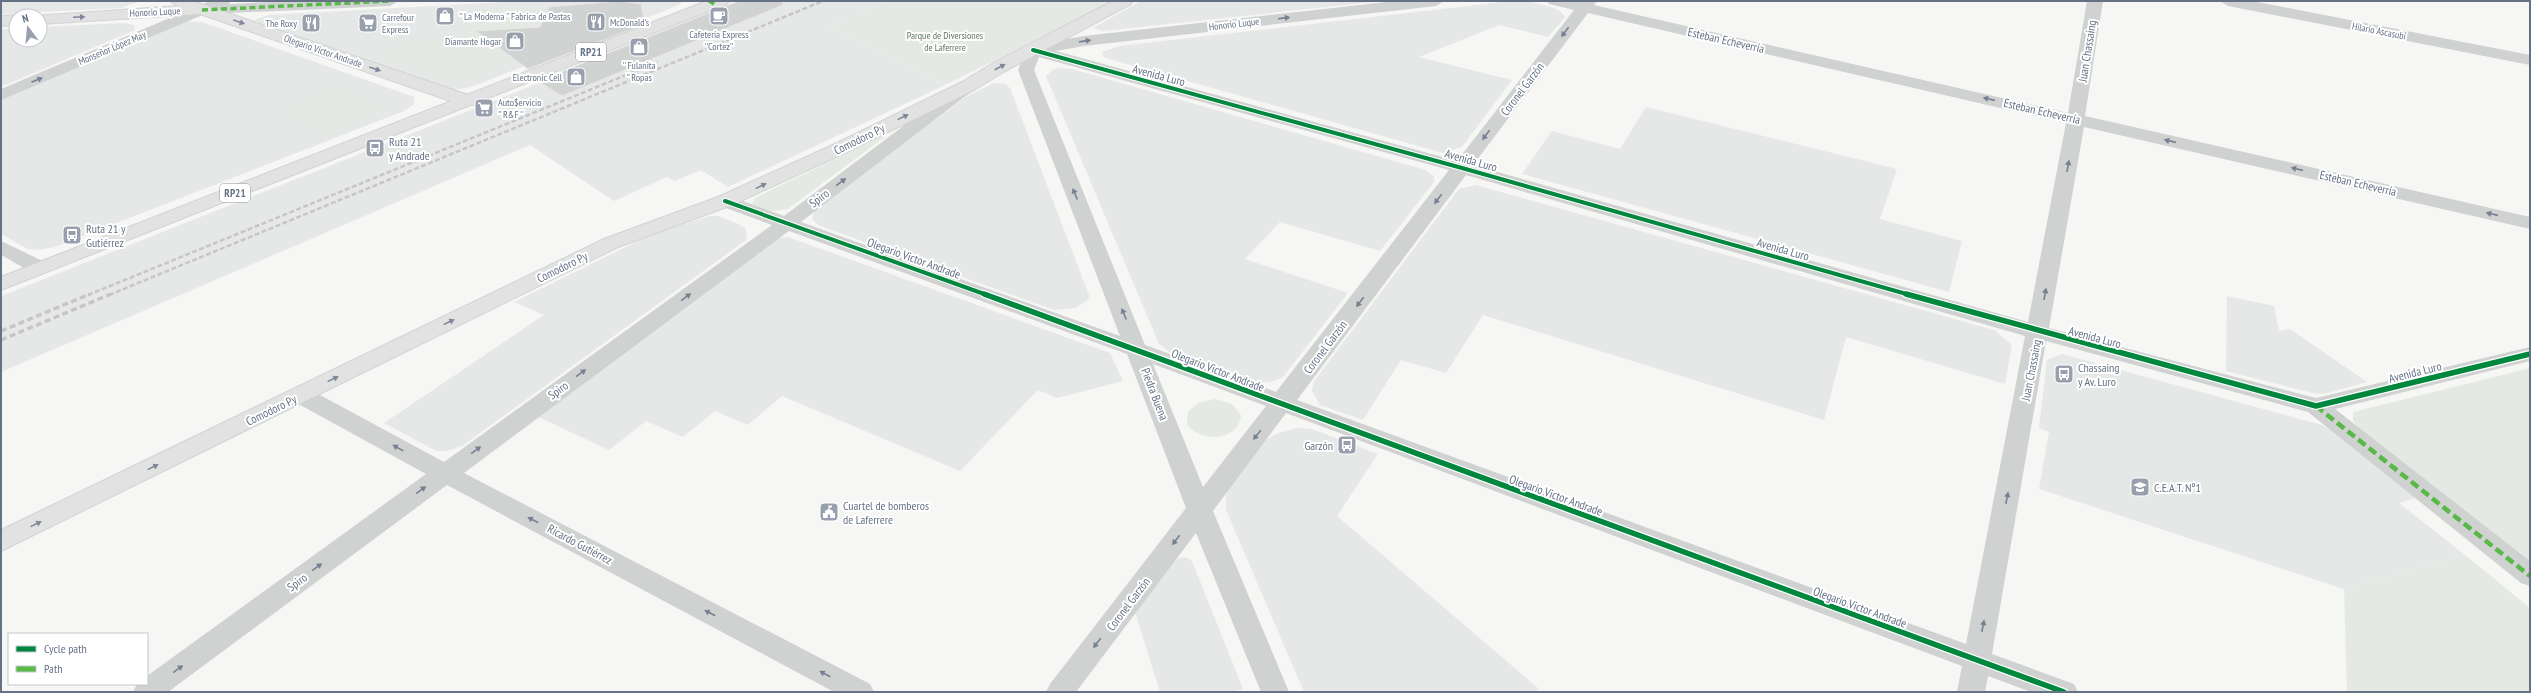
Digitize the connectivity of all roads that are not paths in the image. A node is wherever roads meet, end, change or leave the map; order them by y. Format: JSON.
{"nodes":[{"id":1,"x":178,"y":1,"type":"edge"},
{"id":2,"x":223,"y":1,"type":"edge"},
{"id":3,"x":390,"y":1,"type":"edge"},
{"id":4,"x":1125,"y":1,"type":"edge"},
{"id":5,"x":1436,"y":1,"type":"edge"},
{"id":6,"x":1554,"y":1,"type":"edge"},
{"id":7,"x":2094,"y":1,"type":"edge"},
{"id":8,"x":2228,"y":1,"type":"edge"},
{"id":9,"x":714,"y":2,"type":"edge"},
{"id":10,"x":1586,"y":4,"type":"edge"},
{"id":11,"x":202,"y":10,"type":"junction"},
{"id":12,"x":48,"y":19,"type":"edge"},
{"id":13,"x":1033,"y":50,"type":"junction"},
{"id":14,"x":2530,"y":60,"type":"edge"},
{"id":15,"x":968,"y":86,"type":"junction"},
{"id":16,"x":1,"y":95,"type":"edge"},
{"id":17,"x":468,"y":101,"type":"junction"},
{"id":18,"x":2076,"y":119,"type":"junction"},
{"id":19,"x":1462,"y":168,"type":"junction"},
{"id":20,"x":725,"y":202,"type":"junction"},
{"id":21,"x":787,"y":222,"type":"junction"},
{"id":22,"x":2530,"y":223,"type":"edge"},
{"id":23,"x":1,"y":247,"type":"edge"},
{"id":24,"x":42,"y":268,"type":"junction"},
{"id":25,"x":1,"y":284,"type":"edge"},
{"id":26,"x":2038,"y":332,"type":"junction"},
{"id":27,"x":1138,"y":350,"type":"junction"},
{"id":28,"x":2530,"y":354,"type":"edge"},
{"id":29,"x":301,"y":395,"type":"junction"},
{"id":30,"x":1281,"y":405,"type":"junction"},
{"id":31,"x":2316,"y":406,"type":"junction"},
{"id":32,"x":444,"y":473,"type":"junction"},
{"id":33,"x":1199,"y":509,"type":"junction"},
{"id":34,"x":1,"y":541,"type":"edge"},
{"id":35,"x":2530,"y":576,"type":"edge"},
{"id":36,"x":1976,"y":660,"type":"junction"},
{"id":37,"x":147,"y":692,"type":"edge"},
{"id":38,"x":860,"y":692,"type":"edge"},
{"id":39,"x":1060,"y":692,"type":"edge"},
{"id":40,"x":1275,"y":692,"type":"edge"},
{"id":41,"x":1971,"y":692,"type":"edge"},
{"id":42,"x":2064,"y":692,"type":"edge"}],
"edges":[{"from":1,"to":11,"type":"main road","name":"Olegario Victor Andrade"},
{"from":2,"to":11,"type":"street","name":"Monseñor López May"},
{"from":3,"to":11,"type":"street","name":"Honorio Luque"},
{"from":4,"to":13,"type":"main road","name":"Comodoro Py"},
{"from":13,"to":5,"type":"street","name":"Honorio Luque","one_way":true},
{"from":6,"to":10,"type":"street","name":"Esteban Echeverría"},
{"from":7,"to":18,"type":"street","name":"Juan Chassaing"},
{"from":8,"to":14,"type":"street","name":"Hilario Ascasubi"},
{"from":9,"to":17,"type":"main road","number":"RP21"},
{"from":18,"to":10,"type":"street","name":"Esteban Echeverría","one_way":true},
{"from":10,"to":19,"type":"street","name":"Coronel Garzón","one_way":true},
{"from":12,"to":11,"type":"main road","name":"Honorio Luque","one_way":true},
{"from":16,"to":11,"type":"street","name":"Monseñor López May","one_way":true},
{"from":11,"to":17,"type":"main road","name":"Olegario Victor Andrade","one_way":true},
{"from":15,"to":13,"type":"main road","name":"Comodoro Py","one_way":true},
{"from":13,"to":19,"type":"street","name":"Avenida Luro"},
{"from":27,"to":13,"type":"street","name":"Piedra Buena","one_way":true},
{"from":20,"to":15,"type":"main road","name":"Comodoro Py","one_way":true},
{"from":21,"to":15,"type":"street","name":"Spiro","one_way":true},
{"from":17,"to":24,"type":"main road","number":"RP21"},
{"from":22,"to":18,"type":"street","name":"Esteban Echeverría","one_way":true},
{"from":26,"to":18,"type":"street","name":"Juan Chassaing","one_way":true},
{"from":19,"to":26,"type":"street","name":"Avenida Luro"},
{"from":19,"to":30,"type":"street","name":"Coronel Garzón","one_way":true},
{"from":20,"to":21,"type":"street","name":"Olegario Victor Andrade"},
{"from":29,"to":20,"type":"main road","name":"Comodoro Py","one_way":true},
{"from":21,"to":27,"type":"street","name":"Olegario Victor Andrade"},
{"from":32,"to":21,"type":"street","name":"Spiro","one_way":true},
{"from":23,"to":24,"type":"street"},
{"from":24,"to":25,"type":"main road","number":"RP21"},
{"from":26,"to":31,"type":"street","name":"Avenida Luro"},
{"from":36,"to":26,"type":"street","name":"Juan Chassaing","one_way":true},
{"from":27,"to":30,"type":"street","name":"Olegario Victor Andrade"},
{"from":27,"to":33,"type":"street","name":"Piedra Buena"},
{"from":28,"to":31,"type":"street","name":"Avenida Luro"},
{"from":32,"to":29,"type":"street","name":"Ricardo Gutiérrez","one_way":true},
{"from":34,"to":29,"type":"main road","name":"Comodoro Py","one_way":true},
{"from":30,"to":33,"type":"street","name":"Coronel Garzón","one_way":true},
{"from":30,"to":36,"type":"street","name":"Olegario Victor Andrade"},
{"from":31,"to":35,"type":"street","name":"Avenida Luro"},
{"from":37,"to":32,"type":"street","name":"Spiro","one_way":true},
{"from":38,"to":32,"type":"street","name":"Ricardo Gutiérrez","one_way":true},
{"from":33,"to":39,"type":"street","name":"Coronel Garzón","one_way":true},
{"from":33,"to":40,"type":"street","name":"Piedra Buena"},
{"from":36,"to":41,"type":"street","name":"Juan Chassaing"},
{"from":36,"to":42,"type":"street","name":"Olegario Victor Andrade"}]}
